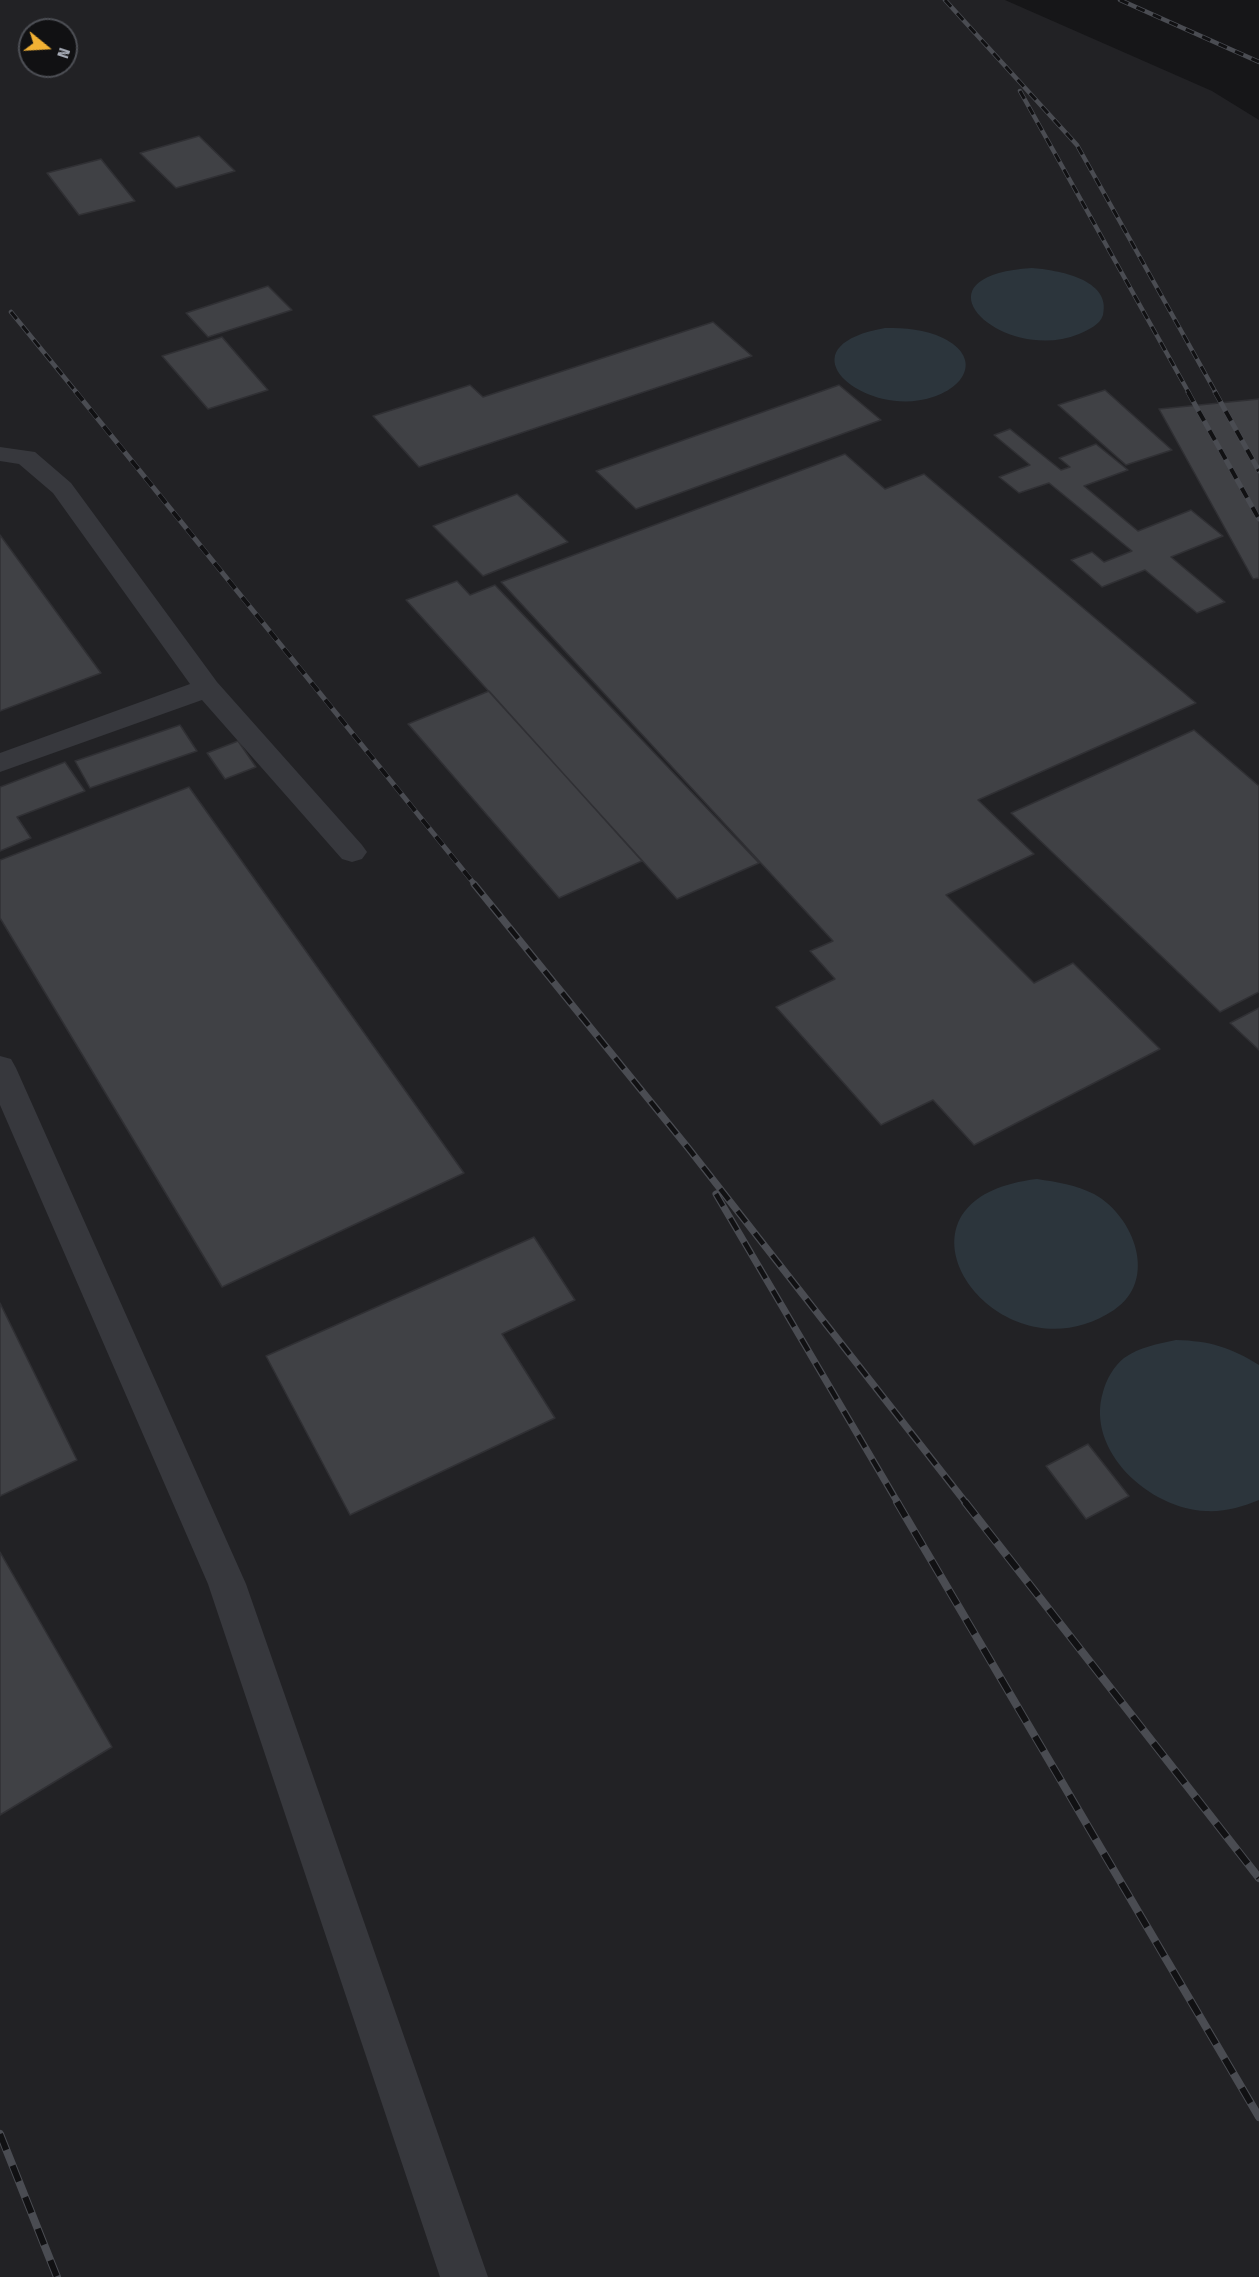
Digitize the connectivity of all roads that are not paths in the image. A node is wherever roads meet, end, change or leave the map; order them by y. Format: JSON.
{"nodes":[{"id":1,"x":0,"y":454,"type":"edge"},
{"id":2,"x":207,"y":688,"type":"junction"},
{"id":3,"x":0,"y":764,"type":"edge"},
{"id":4,"x":352,"y":852,"type":"dead end"},
{"id":5,"x":0,"y":1068,"type":"edge"},
{"id":6,"x":464,"y":2277,"type":"edge"}],
"edges":[{"from":1,"to":2,"type":"street"},
{"from":2,"to":3,"type":"street"},
{"from":2,"to":4,"type":"street"},
{"from":5,"to":6,"type":"street"}]}
